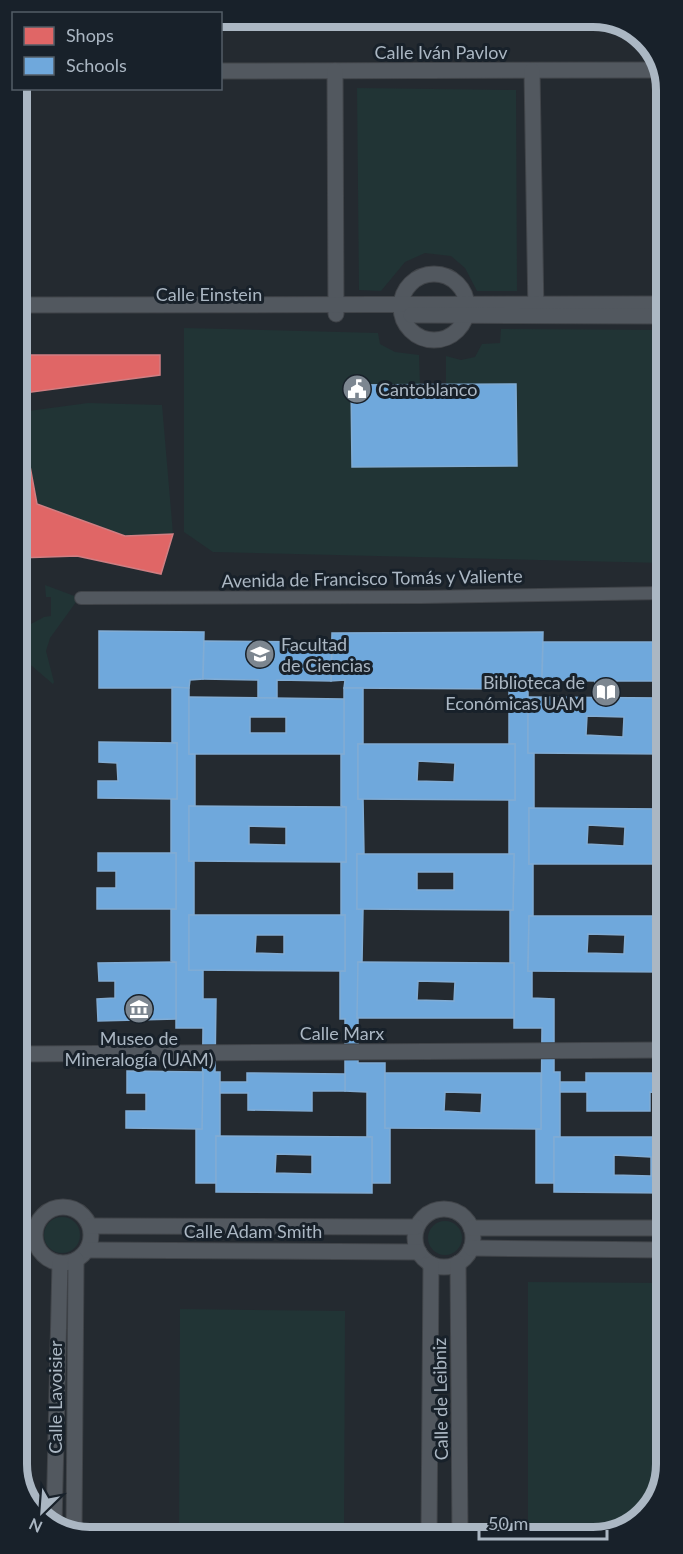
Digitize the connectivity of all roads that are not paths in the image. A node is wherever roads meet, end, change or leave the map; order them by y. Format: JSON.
{"nodes":[{"id":1,"x":653,"y":70,"type":"edge"},
{"id":2,"x":222,"y":71,"type":"edge"},
{"id":3,"x":336,"y":71,"type":"junction"},
{"id":4,"x":532,"y":71,"type":"junction"},
{"id":5,"x":656,"y":304,"type":"edge"},
{"id":6,"x":27,"y":305,"type":"edge"},
{"id":7,"x":336,"y":309,"type":"junction"},
{"id":8,"x":401,"y":310,"type":"junction"},
{"id":9,"x":467,"y":310,"type":"junction"},
{"id":10,"x":535,"y":310,"type":"junction"},
{"id":11,"x":27,"y":315,"type":"edge"},
{"id":12,"x":656,"y":316,"type":"edge"},
{"id":13,"x":656,"y":592,"type":"edge"},
{"id":14,"x":81,"y":598,"type":"dead end"},
{"id":15,"x":656,"y":1050,"type":"edge"},
{"id":16,"x":27,"y":1054,"type":"edge"},
{"id":17,"x":90,"y":1226,"type":"junction"},
{"id":18,"x":416,"y":1227,"type":"junction"},
{"id":19,"x":471,"y":1228,"type":"junction"},
{"id":20,"x":656,"y":1228,"type":"edge"},
{"id":21,"x":471,"y":1248,"type":"junction"},
{"id":22,"x":656,"y":1250,"type":"edge"},
{"id":23,"x":419,"y":1252,"type":"junction"},
{"id":24,"x":82,"y":1255,"type":"junction"},
{"id":25,"x":60,"y":1263,"type":"junction"},
{"id":26,"x":458,"y":1263,"type":"junction"},
{"id":27,"x":431,"y":1264,"type":"junction"},
{"id":28,"x":54,"y":1516,"type":"edge"},
{"id":29,"x":74,"y":1525,"type":"edge"},
{"id":30,"x":429,"y":1527,"type":"edge"},
{"id":31,"x":460,"y":1527,"type":"edge"}],
"edges":[{"from":1,"to":4,"type":"street","name":"Calle Iván Pavlov"},
{"from":2,"to":3,"type":"street","name":"Calle Iván Pavlov"},
{"from":3,"to":4,"type":"street","name":"Calle Iván Pavlov"},
{"from":3,"to":7,"type":"street"},
{"from":4,"to":10,"type":"street"},
{"from":5,"to":10,"type":"street","name":"Calle Einstein"},
{"from":6,"to":7,"type":"street","name":"Calle Einstein"},
{"from":7,"to":8,"type":"street","name":"Calle Einstein"},
{"from":7,"to":11,"type":"street","name":"Calle Einstein"},
{"from":8,"to":9,"type":"street","name":"Calle Einstein"},
{"from":8,"to":9,"type":"street"},
{"from":8,"to":9,"type":"street"},
{"from":9,"to":10,"type":"street","name":"Calle Einstein"},
{"from":10,"to":12,"type":"street","name":"Calle Einstein"},
{"from":13,"to":14,"type":"street","name":"Avenida de Francisco Tomás y Valiente"},
{"from":15,"to":16,"type":"street","name":"Calle Marx"},
{"from":17,"to":18,"type":"street","name":"Calle Adam Smith"},
{"from":17,"to":24,"type":"street"},
{"from":17,"to":25,"type":"street"},
{"from":18,"to":19,"type":"street"},
{"from":18,"to":23,"type":"street"},
{"from":19,"to":20,"type":"street"},
{"from":19,"to":21,"type":"street"},
{"from":21,"to":22,"type":"street"},
{"from":21,"to":26,"type":"street"},
{"from":23,"to":24,"type":"street","name":"Calle Adam Smith"},
{"from":23,"to":27,"type":"street"},
{"from":24,"to":25,"type":"street"},
{"from":24,"to":29,"type":"street","name":"Calle Lavoisier"},
{"from":25,"to":28,"type":"street","name":"Calle Lavoisier"},
{"from":26,"to":27,"type":"street"},
{"from":26,"to":31,"type":"street","name":"Calle de Leibniz"},
{"from":27,"to":30,"type":"street","name":"Calle de Leibniz"}]}
